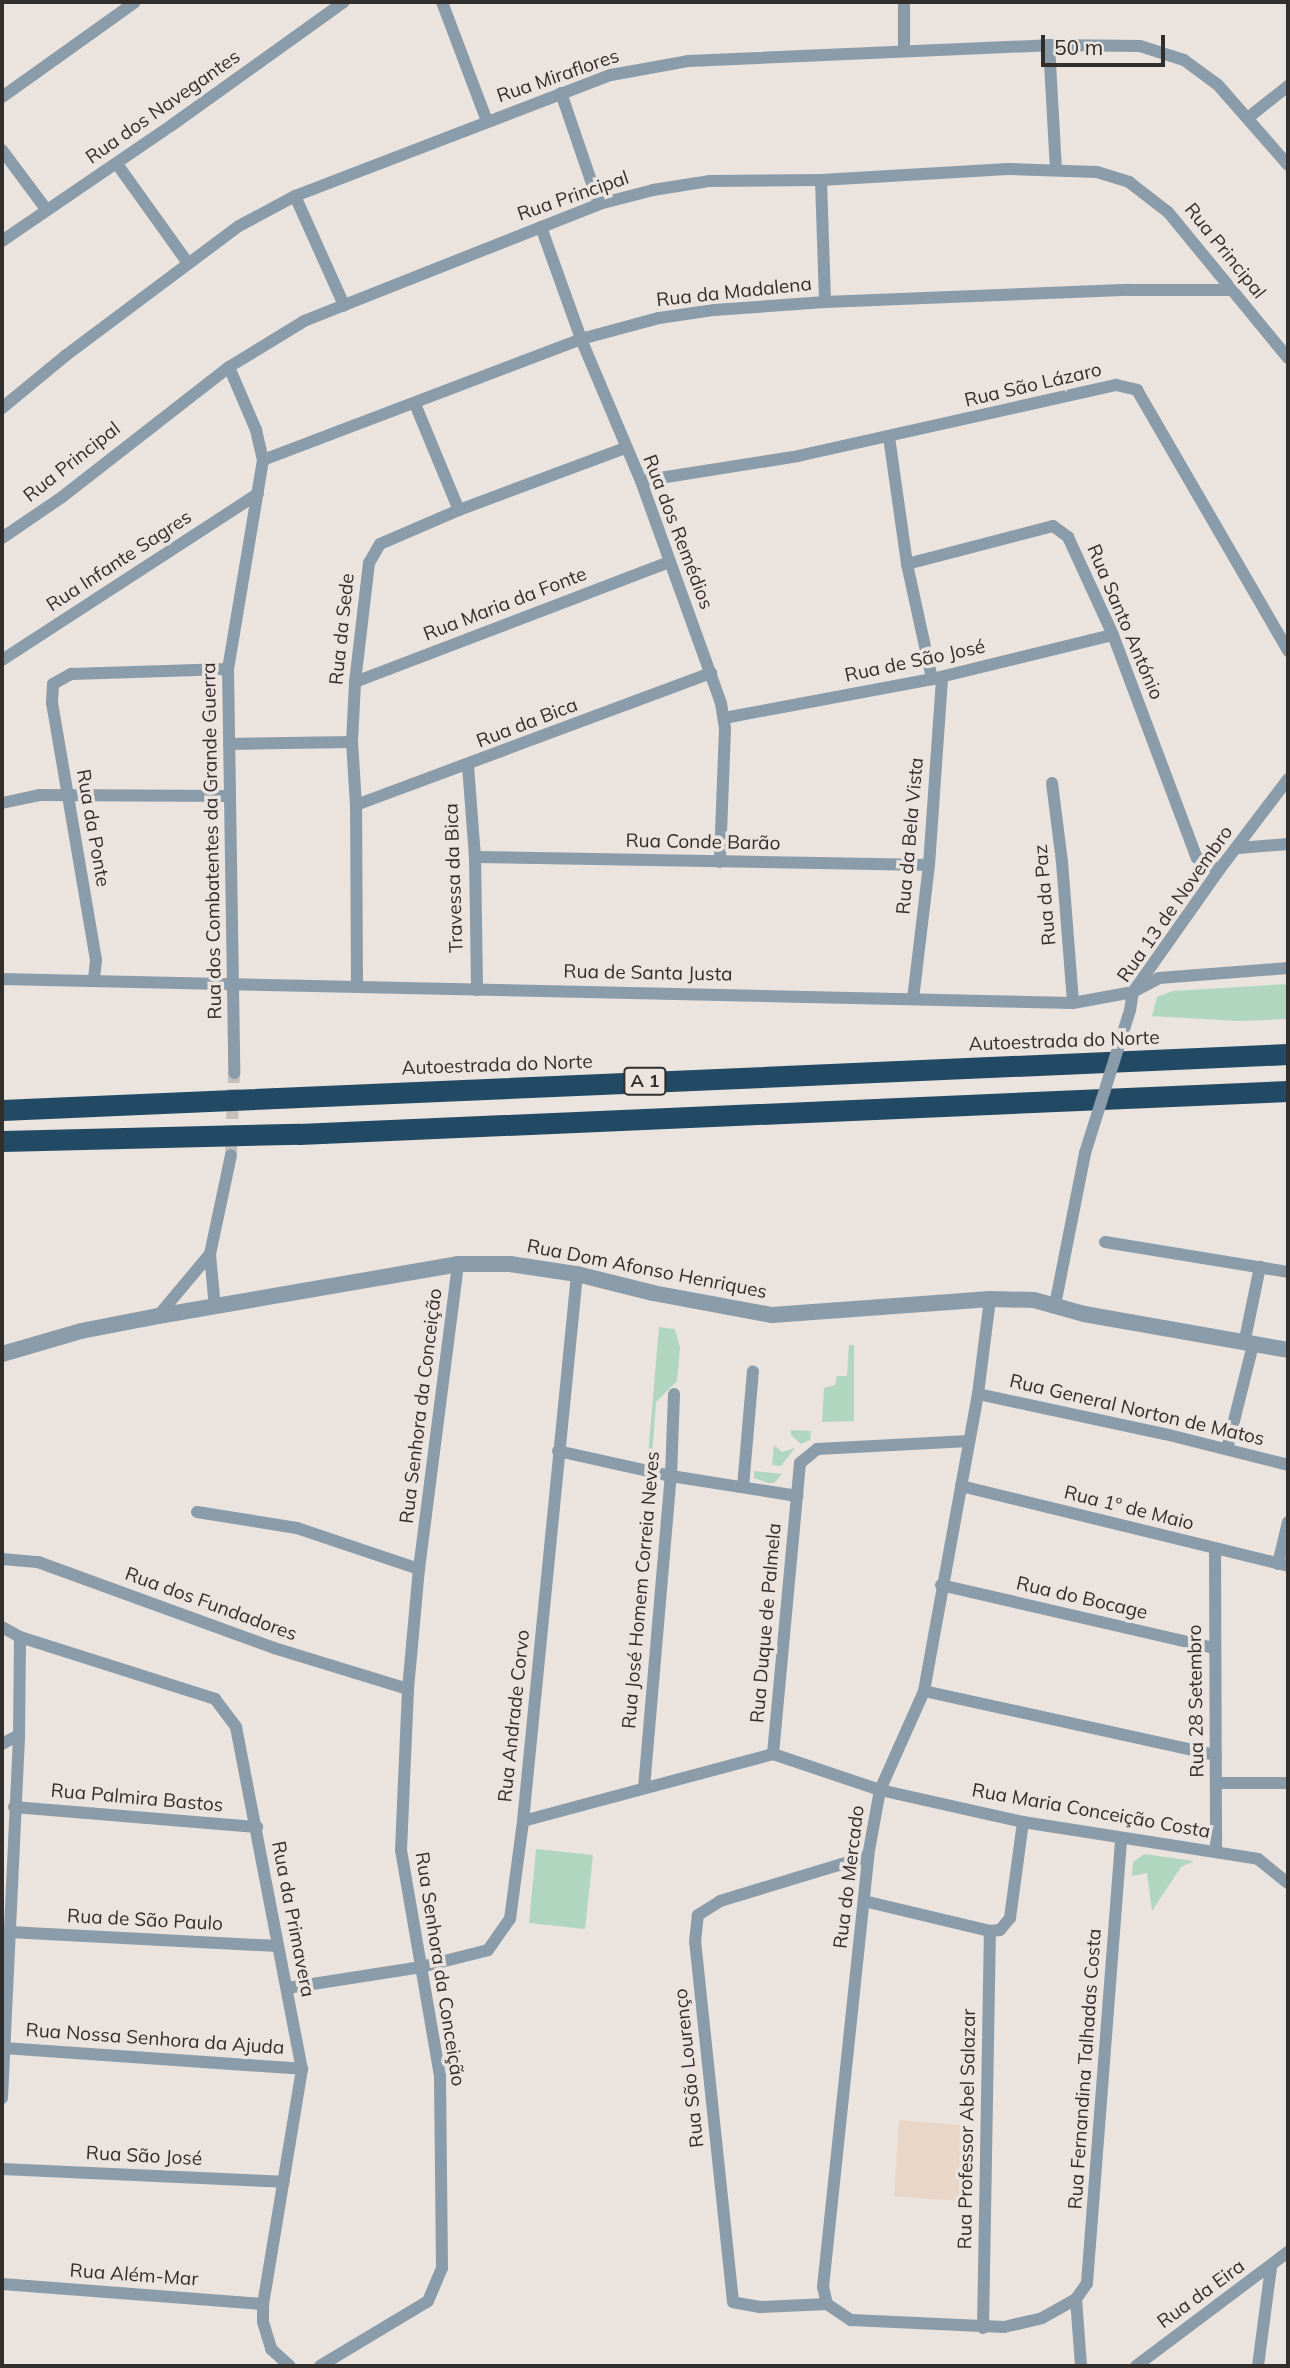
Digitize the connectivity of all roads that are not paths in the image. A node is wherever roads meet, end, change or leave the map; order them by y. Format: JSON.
{"nodes":[{"id":1,"x":135,"y":2,"type":"edge"},
{"id":2,"x":344,"y":2,"type":"edge"},
{"id":3,"x":442,"y":2,"type":"edge"},
{"id":4,"x":904,"y":2,"type":"edge"},
{"id":5,"x":1049,"y":45,"type":"junction"},
{"id":6,"x":904,"y":50,"type":"junction"},
{"id":7,"x":1288,"y":86,"type":"edge"},
{"id":8,"x":561,"y":93,"type":"junction"},
{"id":9,"x":2,"y":97,"type":"edge"},
{"id":10,"x":1249,"y":117,"type":"junction"},
{"id":11,"x":487,"y":121,"type":"junction"},
{"id":12,"x":2,"y":150,"type":"edge"},
{"id":13,"x":117,"y":164,"type":"junction"},
{"id":14,"x":1288,"y":164,"type":"edge"},
{"id":15,"x":1056,"y":169,"type":"junction"},
{"id":16,"x":821,"y":180,"type":"junction"},
{"id":17,"x":295,"y":196,"type":"junction"},
{"id":18,"x":599,"y":204,"type":"junction"},
{"id":19,"x":46,"y":209,"type":"junction"},
{"id":20,"x":541,"y":227,"type":"junction"},
{"id":21,"x":2,"y":241,"type":"edge"},
{"id":22,"x":188,"y":263,"type":"junction"},
{"id":23,"x":1232,"y":290,"type":"junction"},
{"id":24,"x":825,"y":302,"type":"junction"},
{"id":25,"x":344,"y":305,"type":"junction"},
{"id":26,"x":581,"y":339,"type":"junction"},
{"id":27,"x":1288,"y":358,"type":"edge"},
{"id":28,"x":229,"y":367,"type":"junction"},
{"id":29,"x":415,"y":404,"type":"junction"},
{"id":30,"x":2,"y":408,"type":"edge"},
{"id":31,"x":889,"y":437,"type":"junction"},
{"id":32,"x":625,"y":448,"type":"junction"},
{"id":33,"x":263,"y":460,"type":"junction"},
{"id":34,"x":640,"y":481,"type":"junction"},
{"id":35,"x":258,"y":494,"type":"junction"},
{"id":36,"x":459,"y":510,"type":"junction"},
{"id":37,"x":2,"y":538,"type":"edge"},
{"id":38,"x":669,"y":562,"type":"junction"},
{"id":39,"x":907,"y":564,"type":"junction"},
{"id":40,"x":1113,"y":635,"type":"junction"},
{"id":41,"x":1288,"y":651,"type":"edge"},
{"id":42,"x":2,"y":660,"type":"edge"},
{"id":43,"x":228,"y":669,"type":"junction"},
{"id":44,"x":711,"y":673,"type":"junction"},
{"id":45,"x":937,"y":678,"type":"junction"},
{"id":46,"x":355,"y":682,"type":"junction"},
{"id":47,"x":724,"y":718,"type":"junction"},
{"id":48,"x":352,"y":741,"type":"junction"},
{"id":49,"x":229,"y":744,"type":"junction"},
{"id":50,"x":468,"y":766,"type":"junction"},
{"id":51,"x":1288,"y":779,"type":"edge"},
{"id":52,"x":1052,"y":783,"type":"dead end"},
{"id":53,"x":68,"y":794,"type":"junction"},
{"id":54,"x":230,"y":796,"type":"junction"},
{"id":55,"x":2,"y":803,"type":"edge"},
{"id":56,"x":356,"y":805,"type":"junction"},
{"id":57,"x":1288,"y":844,"type":"edge"},
{"id":58,"x":1238,"y":848,"type":"junction"},
{"id":59,"x":475,"y":857,"type":"junction"},
{"id":60,"x":720,"y":862,"type":"junction"},
{"id":61,"x":929,"y":865,"type":"junction"},
{"id":62,"x":1219,"y":870,"type":"junction"},
{"id":63,"x":1288,"y":968,"type":"edge"},
{"id":64,"x":2,"y":979,"type":"edge"},
{"id":65,"x":94,"y":979,"type":"junction"},
{"id":66,"x":232,"y":985,"type":"junction"},
{"id":67,"x":357,"y":985,"type":"junction"},
{"id":68,"x":477,"y":990,"type":"junction"},
{"id":69,"x":1133,"y":992,"type":"junction"},
{"id":70,"x":914,"y":999,"type":"junction"},
{"id":71,"x":1073,"y":1003,"type":"junction"},
{"id":72,"x":1288,"y":1054,"type":"edge"},
{"id":73,"x":234,"y":1073,"type":"tunnel mouth"},
{"id":74,"x":1288,"y":1091,"type":"edge"},
{"id":75,"x":2,"y":1110,"type":"edge"},
{"id":76,"x":2,"y":1141,"type":"edge"},
{"id":77,"x":231,"y":1155,"type":"tunnel mouth"},
{"id":78,"x":1105,"y":1242,"type":"dead end"},
{"id":79,"x":210,"y":1254,"type":"junction"},
{"id":80,"x":458,"y":1264,"type":"junction"},
{"id":81,"x":1260,"y":1267,"type":"junction"},
{"id":82,"x":1288,"y":1272,"type":"edge"},
{"id":83,"x":577,"y":1274,"type":"junction"},
{"id":84,"x":990,"y":1299,"type":"junction"},
{"id":85,"x":1055,"y":1305,"type":"junction"},
{"id":86,"x":215,"y":1308,"type":"junction"},
{"id":87,"x":159,"y":1315,"type":"junction"},
{"id":88,"x":1248,"y":1345,"type":"junction"},
{"id":89,"x":1288,"y":1350,"type":"edge"},
{"id":90,"x":2,"y":1354,"type":"edge"},
{"id":91,"x":753,"y":1371,"type":"dead end"},
{"id":92,"x":674,"y":1394,"type":"dead end"},
{"id":93,"x":978,"y":1394,"type":"junction"},
{"id":94,"x":969,"y":1441,"type":"junction"},
{"id":95,"x":1227,"y":1449,"type":"junction"},
{"id":96,"x":558,"y":1451,"type":"junction"},
{"id":97,"x":1288,"y":1465,"type":"edge"},
{"id":98,"x":671,"y":1476,"type":"junction"},
{"id":99,"x":961,"y":1486,"type":"junction"},
{"id":100,"x":743,"y":1487,"type":"junction"},
{"id":101,"x":797,"y":1496,"type":"junction"},
{"id":102,"x":197,"y":1512,"type":"dead end"},
{"id":103,"x":1288,"y":1522,"type":"edge"},
{"id":104,"x":1215,"y":1548,"type":"junction"},
{"id":105,"x":2,"y":1559,"type":"edge"},
{"id":106,"x":1283,"y":1565,"type":"edge"},
{"id":107,"x":419,"y":1569,"type":"junction"},
{"id":108,"x":942,"y":1586,"type":"junction"},
{"id":109,"x":2,"y":1627,"type":"edge"},
{"id":110,"x":20,"y":1637,"type":"junction"},
{"id":111,"x":1214,"y":1648,"type":"junction"},
{"id":112,"x":408,"y":1689,"type":"junction"},
{"id":113,"x":924,"y":1690,"type":"junction"},
{"id":114,"x":19,"y":1735,"type":"junction"},
{"id":115,"x":2,"y":1744,"type":"edge"},
{"id":116,"x":773,"y":1754,"type":"junction"},
{"id":117,"x":1216,"y":1755,"type":"junction"},
{"id":118,"x":1217,"y":1783,"type":"junction"},
{"id":119,"x":1288,"y":1783,"type":"edge"},
{"id":120,"x":644,"y":1788,"type":"junction"},
{"id":121,"x":880,"y":1790,"type":"junction"},
{"id":122,"x":14,"y":1807,"type":"junction"},
{"id":123,"x":523,"y":1821,"type":"junction"},
{"id":124,"x":1023,"y":1822,"type":"junction"},
{"id":125,"x":257,"y":1827,"type":"junction"},
{"id":126,"x":1121,"y":1838,"type":"junction"},
{"id":127,"x":1216,"y":1852,"type":"junction"},
{"id":128,"x":868,"y":1856,"type":"junction"},
{"id":129,"x":1288,"y":1883,"type":"edge"},
{"id":130,"x":864,"y":1900,"type":"junction"},
{"id":131,"x":990,"y":1931,"type":"junction"},
{"id":132,"x":9,"y":1932,"type":"junction"},
{"id":133,"x":278,"y":1946,"type":"junction"},
{"id":134,"x":421,"y":1967,"type":"junction"},
{"id":135,"x":287,"y":1988,"type":"junction"},
{"id":136,"x":4,"y":2048,"type":"junction"},
{"id":137,"x":302,"y":2069,"type":"junction"},
{"id":138,"x":2,"y":2098,"type":"edge"},
{"id":139,"x":2,"y":2169,"type":"edge"},
{"id":140,"x":284,"y":2182,"type":"junction"},
{"id":141,"x":1288,"y":2252,"type":"edge"},
{"id":142,"x":1271,"y":2267,"type":"junction"},
{"id":143,"x":2,"y":2284,"type":"edge"},
{"id":144,"x":1076,"y":2299,"type":"junction"},
{"id":145,"x":263,"y":2304,"type":"junction"},
{"id":146,"x":827,"y":2304,"type":"junction"},
{"id":147,"x":983,"y":2328,"type":"junction"},
{"id":148,"x":1077,"y":2365,"type":"edge"},
{"id":149,"x":290,"y":2366,"type":"edge"},
{"id":150,"x":320,"y":2366,"type":"edge"},
{"id":151,"x":1136,"y":2366,"type":"edge"},
{"id":152,"x":1258,"y":2366,"type":"edge"}],
"edges":[{"from":1,"to":9,"type":"street"},
{"from":2,"to":13,"type":"street","name":"Rua dos Navegantes"},
{"from":3,"to":11,"type":"street"},
{"from":4,"to":6,"type":"street"},
{"from":5,"to":6,"type":"street","name":"Rua Miraflores"},
{"from":5,"to":10,"type":"street","name":"Rua Miraflores"},
{"from":5,"to":15,"type":"street"},
{"from":6,"to":8,"type":"street","name":"Rua Miraflores"},
{"from":7,"to":10,"type":"street"},
{"from":8,"to":11,"type":"street","name":"Rua Miraflores"},
{"from":8,"to":18,"type":"street"},
{"from":10,"to":14,"type":"street","name":"Rua Miraflores"},
{"from":11,"to":17,"type":"street","name":"Rua Miraflores"},
{"from":12,"to":19,"type":"street"},
{"from":13,"to":19,"type":"street","name":"Rua dos Navegantes"},
{"from":13,"to":22,"type":"street"},
{"from":15,"to":16,"type":"street","name":"Rua Principal"},
{"from":15,"to":23,"type":"street","name":"Rua Principal"},
{"from":16,"to":18,"type":"street","name":"Rua Principal"},
{"from":16,"to":24,"type":"street"},
{"from":17,"to":22,"type":"street","name":"Rua Miraflores"},
{"from":17,"to":25,"type":"street"},
{"from":18,"to":20,"type":"street","name":"Rua Principal"},
{"from":19,"to":21,"type":"street","name":"Rua dos Navegantes"},
{"from":20,"to":25,"type":"street","name":"Rua Principal"},
{"from":20,"to":26,"type":"street","name":"Rua dos Remédios"},
{"from":22,"to":30,"type":"street","name":"Rua Miraflores"},
{"from":23,"to":24,"type":"street","name":"Rua da Madalena"},
{"from":23,"to":27,"type":"street","name":"Rua Principal"},
{"from":24,"to":26,"type":"street","name":"Rua da Madalena"},
{"from":25,"to":28,"type":"street","name":"Rua Principal"},
{"from":26,"to":29,"type":"street","name":"Rua da Madalena"},
{"from":26,"to":32,"type":"street","name":"Rua dos Remédios"},
{"from":28,"to":33,"type":"street","name":"Rua dos Combatentes da Grande Guerra"},
{"from":28,"to":37,"type":"street","name":"Rua Principal"},
{"from":29,"to":33,"type":"street","name":"Rua da Madalena"},
{"from":29,"to":36,"type":"street"},
{"from":31,"to":34,"type":"street","name":"Rua São Lázaro"},
{"from":31,"to":39,"type":"street","name":"Rua da Bela Vista"},
{"from":31,"to":41,"type":"street","name":"Rua São Lázaro"},
{"from":32,"to":34,"type":"street","name":"Rua dos Remédios"},
{"from":32,"to":36,"type":"street","name":"Rua da Sede"},
{"from":33,"to":35,"type":"street","name":"Rua dos Combatentes da Grande Guerra"},
{"from":34,"to":38,"type":"street","name":"Rua dos Remédios"},
{"from":35,"to":42,"type":"street","name":"Rua Infante Sagres"},
{"from":35,"to":43,"type":"street","name":"Rua dos Combatentes da Grande Guerra"},
{"from":36,"to":46,"type":"street","name":"Rua da Sede"},
{"from":38,"to":44,"type":"street","name":"Rua dos Remédios"},
{"from":38,"to":46,"type":"street","name":"Rua Maria da Fonte"},
{"from":39,"to":40,"type":"street","name":"Rua Santo António"},
{"from":39,"to":45,"type":"street","name":"Rua da Bela Vista"},
{"from":40,"to":45,"type":"street","name":"Rua de São José"},
{"from":40,"to":62,"type":"street","name":"Rua Santo António"},
{"from":43,"to":49,"type":"street","name":"Rua dos Combatentes da Grande Guerra"},
{"from":43,"to":53,"type":"street","name":"Rua da Ponte"},
{"from":44,"to":47,"type":"street","name":"Rua dos Remédios"},
{"from":44,"to":50,"type":"street","name":"Rua da Bica"},
{"from":45,"to":47,"type":"street","name":"Rua de São José"},
{"from":45,"to":61,"type":"street","name":"Rua da Bela Vista"},
{"from":46,"to":48,"type":"street","name":"Rua da Sede"},
{"from":47,"to":60,"type":"street","name":"Rua dos Remédios"},
{"from":48,"to":49,"type":"street"},
{"from":48,"to":56,"type":"street","name":"Rua da Sede"},
{"from":49,"to":54,"type":"street","name":"Rua dos Combatentes da Grande Guerra"},
{"from":50,"to":56,"type":"street","name":"Rua da Bica"},
{"from":50,"to":59,"type":"street","name":"Travessa da Bica"},
{"from":51,"to":58,"type":"street","name":"Rua 13 de Novembro"},
{"from":52,"to":71,"type":"street","name":"Rua da Paz"},
{"from":53,"to":54,"type":"street"},
{"from":53,"to":55,"type":"street"},
{"from":53,"to":65,"type":"street","name":"Rua da Ponte"},
{"from":54,"to":66,"type":"street","name":"Rua dos Combatentes da Grande Guerra"},
{"from":56,"to":67,"type":"street","name":"Rua da Sede"},
{"from":57,"to":58,"type":"street"},
{"from":58,"to":62,"type":"street","name":"Rua 13 de Novembro"},
{"from":59,"to":60,"type":"street","name":"Rua Conde Barão"},
{"from":59,"to":68,"type":"street","name":"Travessa da Bica"},
{"from":60,"to":61,"type":"street","name":"Rua Conde Barão"},
{"from":61,"to":70,"type":"street","name":"Rua da Bela Vista"},
{"from":62,"to":69,"type":"street","name":"Rua 13 de Novembro"},
{"from":63,"to":69,"type":"street","name":"Rua de Santa Justa"},
{"from":64,"to":65,"type":"street","name":"Rua de Santa Justa"},
{"from":65,"to":66,"type":"street","name":"Rua de Santa Justa"},
{"from":66,"to":67,"type":"street","name":"Rua de Santa Justa"},
{"from":66,"to":73,"type":"street","name":"Rua dos Combatentes da Grande Guerra"},
{"from":67,"to":68,"type":"street","name":"Rua de Santa Justa"},
{"from":68,"to":70,"type":"street","name":"Rua de Santa Justa"},
{"from":69,"to":71,"type":"street","name":"Rua de Santa Justa"},
{"from":69,"to":85,"type":"street","name":"Rua 13 de Novembro","bridge":true},
{"from":70,"to":71,"type":"street","name":"Rua de Santa Justa"},
{"from":72,"to":75,"type":"highway","name":"Autoestrada do Norte","number":"A 1"},
{"from":74,"to":76,"type":"highway","number":"A 1"},
{"from":77,"to":79,"type":"street"},
{"from":78,"to":81,"type":"street"},
{"from":79,"to":86,"type":"street"},
{"from":79,"to":87,"type":"street"},
{"from":80,"to":83,"type":"street","name":"Rua Dom Afonso Henriques"},
{"from":80,"to":86,"type":"street","name":"Rua Dom Afonso Henriques"},
{"from":80,"to":107,"type":"street","name":"Rua Senhora da Conceição"},
{"from":81,"to":82,"type":"street"},
{"from":81,"to":88,"type":"street"},
{"from":83,"to":84,"type":"street","name":"Rua Dom Afonso Henriques"},
{"from":83,"to":96,"type":"street","name":"Rua Andrade Corvo"},
{"from":84,"to":85,"type":"street","name":"Rua Dom Afonso Henriques"},
{"from":84,"to":93,"type":"street","name":"Rua do Mercado"},
{"from":85,"to":88,"type":"street","name":"Rua Dom Afonso Henriques"},
{"from":86,"to":87,"type":"street","name":"Rua Dom Afonso Henriques"},
{"from":87,"to":90,"type":"street","name":"Rua Dom Afonso Henriques"},
{"from":88,"to":89,"type":"street","name":"Rua Dom Afonso Henriques"},
{"from":88,"to":95,"type":"street"},
{"from":91,"to":100,"type":"street"},
{"from":92,"to":98,"type":"street","name":"Rua José Homem Correia Neves"},
{"from":93,"to":94,"type":"street","name":"Rua do Mercado"},
{"from":93,"to":95,"type":"street","name":"Rua General Norton de Matos"},
{"from":94,"to":99,"type":"street","name":"Rua do Mercado"},
{"from":94,"to":101,"type":"street","name":"Rua Duque de Palmela"},
{"from":95,"to":97,"type":"street","name":"Rua General Norton de Matos"},
{"from":96,"to":98,"type":"street"},
{"from":96,"to":123,"type":"street","name":"Rua Andrade Corvo"},
{"from":98,"to":100,"type":"street"},
{"from":98,"to":120,"type":"street","name":"Rua José Homem Correia Neves"},
{"from":99,"to":104,"type":"street","name":"Rua 1º de Maio"},
{"from":99,"to":108,"type":"street","name":"Rua do Mercado"},
{"from":100,"to":101,"type":"street"},
{"from":101,"to":116,"type":"street","name":"Rua Duque de Palmela"},
{"from":102,"to":107,"type":"street"},
{"from":103,"to":106,"type":"street"},
{"from":104,"to":106,"type":"street","name":"Rua 1º de Maio"},
{"from":104,"to":111,"type":"street","name":"Rua 28 Setembro"},
{"from":105,"to":112,"type":"street","name":"Rua dos Fundadores"},
{"from":107,"to":112,"type":"street","name":"Rua Senhora da Conceição"},
{"from":108,"to":111,"type":"street","name":"Rua do Bocage"},
{"from":108,"to":113,"type":"street","name":"Rua do Mercado"},
{"from":109,"to":110,"type":"street","name":"Rua da Primavera"},
{"from":110,"to":114,"type":"street"},
{"from":110,"to":125,"type":"street","name":"Rua da Primavera"},
{"from":111,"to":117,"type":"street","name":"Rua 28 Setembro"},
{"from":112,"to":134,"type":"street","name":"Rua Senhora da Conceição"},
{"from":113,"to":117,"type":"street"},
{"from":113,"to":121,"type":"street","name":"Rua do Mercado"},
{"from":114,"to":115,"type":"street"},
{"from":114,"to":122,"type":"street"},
{"from":116,"to":120,"type":"street"},
{"from":116,"to":121,"type":"street","name":"Rua Maria Conceição Costa"},
{"from":117,"to":118,"type":"street","name":"Rua 28 Setembro"},
{"from":118,"to":119,"type":"street"},
{"from":118,"to":127,"type":"street","name":"Rua 28 Setembro"},
{"from":120,"to":123,"type":"street"},
{"from":121,"to":124,"type":"street","name":"Rua Maria Conceição Costa"},
{"from":121,"to":128,"type":"street","name":"Rua do Mercado"},
{"from":122,"to":125,"type":"street","name":"Rua Palmira Bastos"},
{"from":122,"to":132,"type":"street"},
{"from":123,"to":134,"type":"street","name":"Rua Andrade Corvo"},
{"from":124,"to":126,"type":"street","name":"Rua Maria Conceição Costa"},
{"from":124,"to":131,"type":"street"},
{"from":125,"to":133,"type":"street","name":"Rua da Primavera"},
{"from":126,"to":127,"type":"street","name":"Rua Maria Conceição Costa"},
{"from":126,"to":144,"type":"street","name":"Rua Fernandina Talhadas Costa"},
{"from":127,"to":129,"type":"street","name":"Rua Maria Conceição Costa"},
{"from":128,"to":130,"type":"street","name":"Rua do Mercado"},
{"from":128,"to":146,"type":"street","name":"Rua São Lourenço"},
{"from":130,"to":131,"type":"street"},
{"from":130,"to":146,"type":"street","name":"Rua do Mercado"},
{"from":131,"to":147,"type":"street","name":"Rua Professor Abel Salazar"},
{"from":132,"to":133,"type":"street","name":"Rua de São Paulo"},
{"from":132,"to":136,"type":"street"},
{"from":133,"to":135,"type":"street","name":"Rua da Primavera"},
{"from":134,"to":135,"type":"street","name":"Rua Andrade Corvo"},
{"from":134,"to":150,"type":"street","name":"Rua Senhora da Conceição"},
{"from":135,"to":137,"type":"street","name":"Rua da Primavera"},
{"from":136,"to":137,"type":"street","name":"Rua Nossa Senhora da Ajuda"},
{"from":136,"to":138,"type":"street"},
{"from":137,"to":140,"type":"street","name":"Rua da Primavera"},
{"from":139,"to":140,"type":"street","name":"Rua São José"},
{"from":140,"to":145,"type":"street","name":"Rua da Primavera"},
{"from":141,"to":142,"type":"street","name":"Rua da Eira"},
{"from":142,"to":151,"type":"street","name":"Rua da Eira"},
{"from":142,"to":152,"type":"street"},
{"from":143,"to":145,"type":"street","name":"Rua Além-Mar"},
{"from":144,"to":147,"type":"street"},
{"from":144,"to":148,"type":"street"},
{"from":145,"to":149,"type":"street","name":"Rua da Primavera"},
{"from":146,"to":147,"type":"street"}]}
